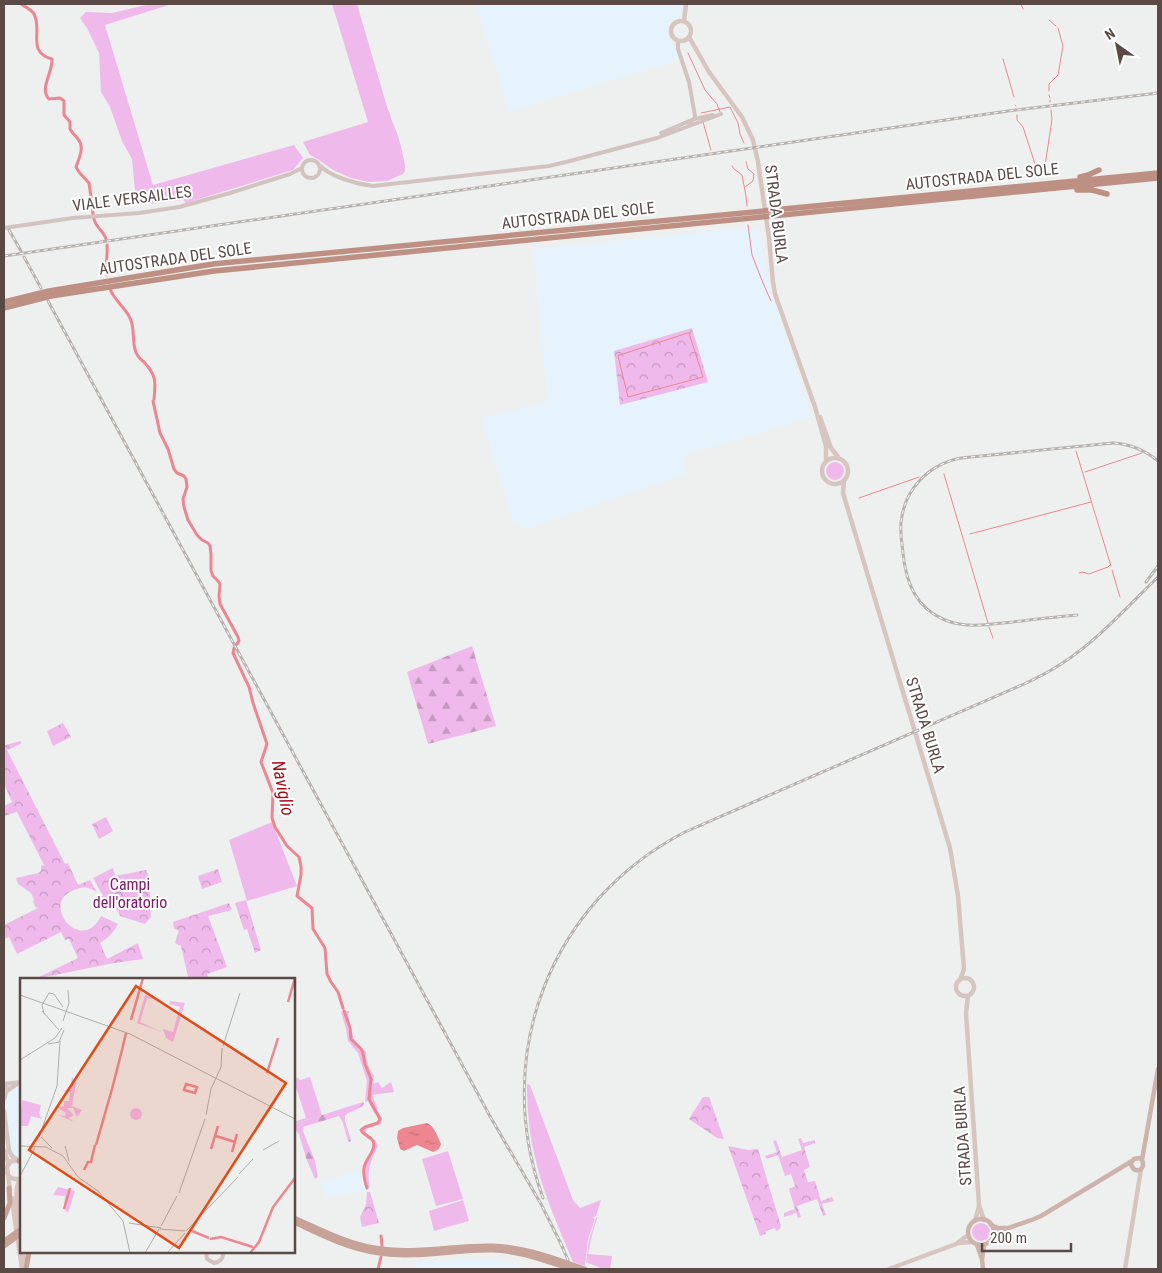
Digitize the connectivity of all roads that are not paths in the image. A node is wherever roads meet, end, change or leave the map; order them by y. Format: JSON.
{"nodes":[{"id":1,"x":686,"y":4,"type":"edge"},
{"id":2,"x":684,"y":21,"type":"junction"},
{"id":3,"x":690,"y":37,"type":"junction"},
{"id":4,"x":678,"y":41,"type":"junction"},
{"id":5,"x":693,"y":111,"type":"junction"},
{"id":6,"x":693,"y":118,"type":"junction"},
{"id":7,"x":701,"y":119,"type":"junction"},
{"id":8,"x":669,"y":133,"type":"junction"},
{"id":9,"x":648,"y":140,"type":"junction"},
{"id":10,"x":319,"y":165,"type":"junction"},
{"id":11,"x":302,"y":168,"type":"junction"},
{"id":12,"x":1099,"y":170,"type":"dead end"},
{"id":13,"x":330,"y":173,"type":"junction"},
{"id":14,"x":1158,"y":173,"type":"edge"},
{"id":15,"x":290,"y":174,"type":"junction"},
{"id":16,"x":318,"y":175,"type":"junction"},
{"id":17,"x":306,"y":176,"type":"junction"},
{"id":18,"x":1158,"y":178,"type":"edge"},
{"id":19,"x":1038,"y":187,"type":"junction"},
{"id":20,"x":1107,"y":194,"type":"dead end"},
{"id":21,"x":4,"y":228,"type":"edge"},
{"id":22,"x":39,"y":296,"type":"junction"},
{"id":23,"x":4,"y":302,"type":"edge"},
{"id":24,"x":4,"y":308,"type":"edge"},
{"id":25,"x":815,"y":407,"type":"junction"},
{"id":26,"x":838,"y":457,"type":"junction"},
{"id":27,"x":826,"y":460,"type":"junction"},
{"id":28,"x":844,"y":480,"type":"junction"},
{"id":29,"x":834,"y":484,"type":"junction"},
{"id":30,"x":843,"y":493,"type":"junction"},
{"id":31,"x":964,"y":969,"type":"junction"},
{"id":32,"x":968,"y":979,"type":"junction"},
{"id":33,"x":960,"y":980,"type":"junction"},
{"id":34,"x":960,"y":995,"type":"junction"},
{"id":35,"x":968,"y":996,"type":"junction"},
{"id":36,"x":966,"y":1006,"type":"junction"},
{"id":37,"x":1158,"y":1069,"type":"edge"},
{"id":38,"x":20,"y":1082,"type":"edge"},
{"id":39,"x":4,"y":1084,"type":"edge"},
{"id":40,"x":5,"y":1092,"type":"edge"},
{"id":41,"x":4,"y":1099,"type":"edge"},
{"id":42,"x":4,"y":1111,"type":"edge"},
{"id":43,"x":4,"y":1150,"type":"edge"},
{"id":44,"x":1140,"y":1159,"type":"junction"},
{"id":45,"x":20,"y":1160,"type":"edge"},
{"id":46,"x":20,"y":1161,"type":"edge"},
{"id":47,"x":1132,"y":1161,"type":"junction"},
{"id":48,"x":8,"y":1165,"type":"junction"},
{"id":49,"x":1136,"y":1169,"type":"junction"},
{"id":50,"x":1117,"y":1170,"type":"junction"},
{"id":51,"x":7,"y":1172,"type":"junction"},
{"id":52,"x":20,"y":1178,"type":"edge"},
{"id":53,"x":20,"y":1180,"type":"edge"},
{"id":54,"x":10,"y":1189,"type":"junction"},
{"id":55,"x":979,"y":1205,"type":"junction"},
{"id":56,"x":4,"y":1218,"type":"edge"},
{"id":57,"x":295,"y":1218,"type":"edge"},
{"id":58,"x":984,"y":1220,"type":"junction"},
{"id":59,"x":975,"y":1221,"type":"junction"},
{"id":60,"x":295,"y":1223,"type":"edge"},
{"id":61,"x":991,"y":1225,"type":"junction"},
{"id":62,"x":19,"y":1228,"type":"edge"},
{"id":63,"x":1008,"y":1228,"type":"junction"},
{"id":64,"x":20,"y":1234,"type":"edge"},
{"id":65,"x":968,"y":1235,"type":"junction"},
{"id":66,"x":992,"y":1238,"type":"junction"},
{"id":67,"x":7,"y":1240,"type":"edge"},
{"id":68,"x":18,"y":1241,"type":"dead end"},
{"id":69,"x":975,"y":1243,"type":"junction"},
{"id":70,"x":956,"y":1244,"type":"junction"},
{"id":71,"x":984,"y":1245,"type":"junction"},
{"id":72,"x":4,"y":1246,"type":"edge"},
{"id":73,"x":20,"y":1250,"type":"edge"},
{"id":74,"x":21,"y":1253,"type":"edge"},
{"id":75,"x":23,"y":1253,"type":"edge"},
{"id":76,"x":29,"y":1253,"type":"edge"},
{"id":77,"x":205,"y":1253,"type":"edge"},
{"id":78,"x":223,"y":1253,"type":"edge"},
{"id":79,"x":529,"y":1254,"type":"junction"},
{"id":80,"x":982,"y":1260,"type":"junction"},
{"id":81,"x":24,"y":1269,"type":"edge"},
{"id":82,"x":570,"y":1269,"type":"edge"},
{"id":83,"x":585,"y":1269,"type":"edge"},
{"id":84,"x":890,"y":1269,"type":"edge"},
{"id":85,"x":983,"y":1269,"type":"edge"},
{"id":86,"x":1125,"y":1269,"type":"edge"}],
"edges":[{"from":1,"to":2,"type":"main road","name":"STRADA BURLA"},
{"from":2,"to":3,"type":"main road","name":"STRADA BURLA"},
{"from":2,"to":4,"type":"main road","name":"STRADA BURLA"},
{"from":3,"to":4,"type":"main road"},
{"from":3,"to":25,"type":"main road","name":"STRADA BURLA"},
{"from":4,"to":5,"type":"street"},
{"from":5,"to":6,"type":"street"},
{"from":5,"to":7,"type":"street"},
{"from":6,"to":7,"type":"street"},
{"from":6,"to":8,"type":"street"},
{"from":6,"to":9,"type":"street"},
{"from":7,"to":8,"type":"street"},
{"from":8,"to":9,"type":"street"},
{"from":9,"to":13,"type":"street"},
{"from":10,"to":11,"type":"street"},
{"from":10,"to":13,"type":"street"},
{"from":10,"to":16,"type":"street"},
{"from":11,"to":15,"type":"street","name":"VIALE VERSAILLES"},
{"from":11,"to":17,"type":"street"},
{"from":12,"to":19,"type":"highway"},
{"from":13,"to":16,"type":"street"},
{"from":14,"to":19,"type":"highway","name":"AUTOSTRADA DEL SOLE"},
{"from":15,"to":17,"type":"street","name":"VIALE VERSAILLES"},
{"from":15,"to":21,"type":"street","name":"VIALE VERSAILLES"},
{"from":16,"to":17,"type":"street"},
{"from":18,"to":19,"type":"highway","name":"AUTOSTRADA DEL SOLE"},
{"from":19,"to":20,"type":"highway"},
{"from":19,"to":22,"type":"highway","name":"AUTOSTRADA DEL SOLE"},
{"from":22,"to":23,"type":"highway","name":"AUTOSTRADA DEL SOLE"},
{"from":22,"to":24,"type":"highway","name":"AUTOSTRADA DEL SOLE"},
{"from":25,"to":26,"type":"main road","name":"STRADA BURLA"},
{"from":25,"to":27,"type":"main road","name":"STRADA BURLA"},
{"from":26,"to":27,"type":"main road"},
{"from":26,"to":28,"type":"main road","name":"STRADA BURLA"},
{"from":27,"to":29,"type":"main road","name":"STRADA BURLA"},
{"from":28,"to":29,"type":"main road"},
{"from":28,"to":30,"type":"main road","name":"STRADA BURLA"},
{"from":29,"to":30,"type":"main road","name":"STRADA BURLA"},
{"from":30,"to":31,"type":"main road","name":"STRADA BURLA"},
{"from":31,"to":32,"type":"main road","name":"STRADA BURLA"},
{"from":31,"to":33,"type":"main road","name":"STRADA BURLA"},
{"from":32,"to":33,"type":"main road"},
{"from":32,"to":35,"type":"main road","name":"STRADA BURLA"},
{"from":33,"to":34,"type":"main road","name":"STRADA BURLA"},
{"from":34,"to":35,"type":"main road"},
{"from":34,"to":36,"type":"main road","name":"STRADA BURLA"},
{"from":35,"to":36,"type":"main road","name":"STRADA BURLA"},
{"from":36,"to":55,"type":"main road","name":"STRADA BURLA"},
{"from":37,"to":44,"type":"main road"},
{"from":38,"to":39,"type":"street"},
{"from":38,"to":40,"type":"street"},
{"from":39,"to":40,"type":"main road"},
{"from":40,"to":41,"type":"main road"},
{"from":42,"to":45,"type":"main road"},
{"from":43,"to":48,"type":"main road"},
{"from":44,"to":47,"type":"main road"},
{"from":44,"to":49,"type":"main road"},
{"from":46,"to":48,"type":"main road"},
{"from":47,"to":49,"type":"main road"},
{"from":47,"to":50,"type":"main road"},
{"from":48,"to":51,"type":"main road"},
{"from":49,"to":50,"type":"main road"},
{"from":49,"to":86,"type":"main road"},
{"from":50,"to":63,"type":"main road"},
{"from":51,"to":52,"type":"main road"},
{"from":51,"to":54,"type":"main road"},
{"from":53,"to":62,"type":"main road"},
{"from":54,"to":56,"type":"highway"},
{"from":54,"to":62,"type":"main road"},
{"from":55,"to":58,"type":"main road","name":"STRADA BURLA"},
{"from":55,"to":59,"type":"main road","name":"STRADA BURLA"},
{"from":57,"to":79,"type":"highway"},
{"from":58,"to":59,"type":"main road"},
{"from":58,"to":61,"type":"main road"},
{"from":59,"to":65,"type":"main road","name":"STRADA BURLA"},
{"from":60,"to":79,"type":"highway"},
{"from":61,"to":63,"type":"main road"},
{"from":61,"to":66,"type":"main road"},
{"from":62,"to":67,"type":"highway"},
{"from":63,"to":66,"type":"main road"},
{"from":64,"to":67,"type":"highway"},
{"from":65,"to":69,"type":"main road"},
{"from":65,"to":70,"type":"main road"},
{"from":66,"to":71,"type":"main road"},
{"from":67,"to":72,"type":"highway"},
{"from":68,"to":73,"type":"main road"},
{"from":69,"to":70,"type":"main road"},
{"from":69,"to":71,"type":"main road"},
{"from":69,"to":80,"type":"main road"},
{"from":70,"to":84,"type":"main road"},
{"from":71,"to":80,"type":"main road"},
{"from":74,"to":81,"type":"main road"},
{"from":75,"to":81,"type":"main road"},
{"from":76,"to":81,"type":"highway"},
{"from":77,"to":78,"type":"street"},
{"from":79,"to":82,"type":"highway"},
{"from":79,"to":83,"type":"highway"},
{"from":80,"to":85,"type":"main road"}]}
